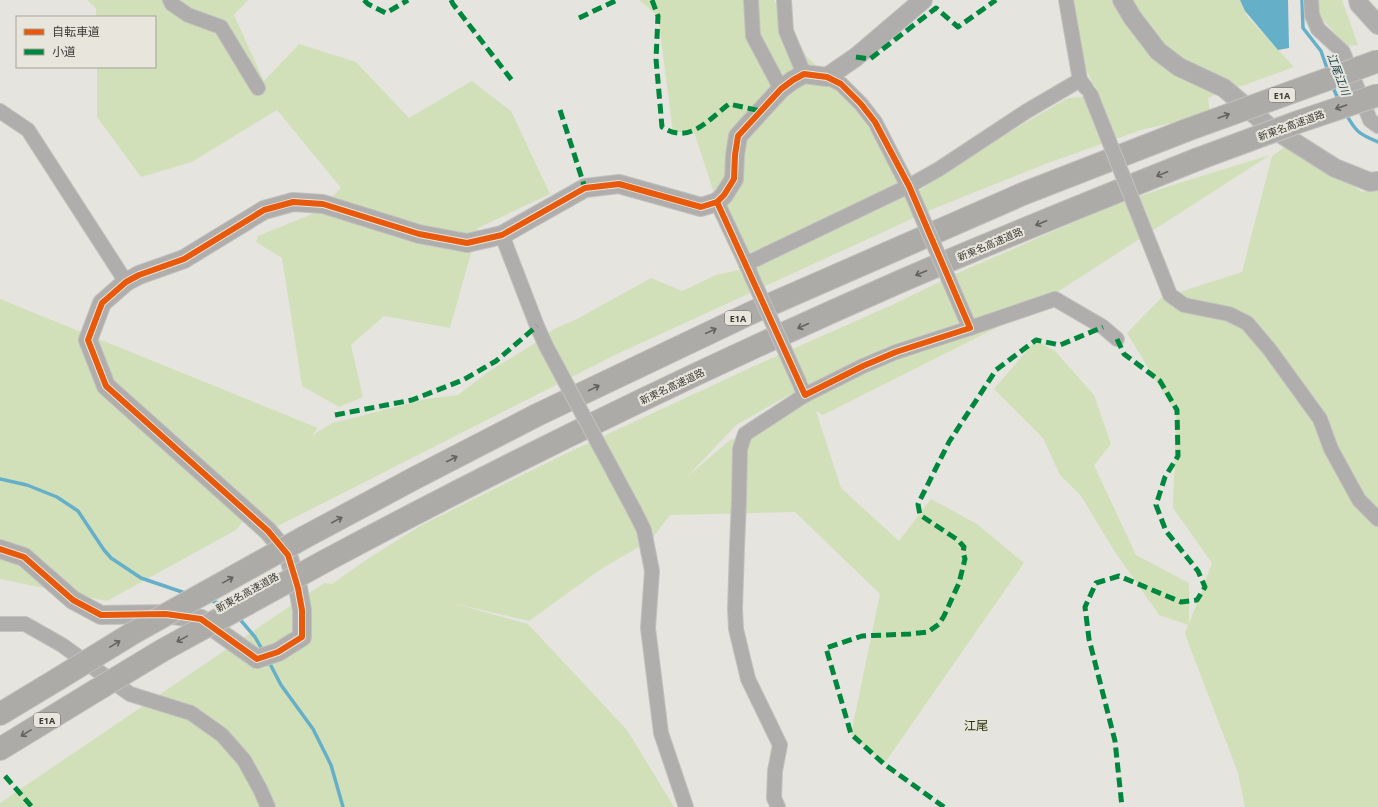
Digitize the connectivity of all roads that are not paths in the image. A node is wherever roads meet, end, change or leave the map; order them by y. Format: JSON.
{"nodes":[{"id":1,"x":170,"y":0,"type":"edge"},
{"id":2,"x":751,"y":0,"type":"edge"},
{"id":3,"x":784,"y":0,"type":"edge"},
{"id":4,"x":923,"y":0,"type":"edge"},
{"id":5,"x":1066,"y":0,"type":"edge"},
{"id":6,"x":1122,"y":0,"type":"edge"},
{"id":7,"x":1311,"y":0,"type":"edge"},
{"id":8,"x":1358,"y":0,"type":"edge"},
{"id":9,"x":1378,"y":26,"type":"edge"},
{"id":10,"x":1378,"y":61,"type":"edge"},
{"id":11,"x":804,"y":74,"type":"junction"},
{"id":12,"x":827,"y":77,"type":"junction"},
{"id":13,"x":1080,"y":80,"type":"junction"},
{"id":14,"x":258,"y":88,"type":"dead end"},
{"id":15,"x":781,"y":89,"type":"junction"},
{"id":16,"x":1378,"y":94,"type":"edge"},
{"id":17,"x":0,"y":111,"type":"edge"},
{"id":18,"x":1378,"y":126,"type":"edge"},
{"id":19,"x":1378,"y":180,"type":"edge"},
{"id":20,"x":911,"y":190,"type":"junction"},
{"id":21,"x":717,"y":202,"type":"junction"},
{"id":22,"x":502,"y":235,"type":"junction"},
{"id":23,"x":748,"y":268,"type":"junction"},
{"id":24,"x":126,"y":282,"type":"junction"},
{"id":25,"x":967,"y":323,"type":"junction"},
{"id":26,"x":1116,"y":339,"type":"dead end"},
{"id":27,"x":802,"y":390,"type":"junction"},
{"id":28,"x":1378,"y":519,"type":"edge"},
{"id":29,"x":0,"y":549,"type":"edge"},
{"id":30,"x":0,"y":624,"type":"edge"},
{"id":31,"x":0,"y":714,"type":"edge"},
{"id":32,"x":0,"y":750,"type":"edge"},
{"id":33,"x":268,"y":807,"type":"edge"},
{"id":34,"x":686,"y":807,"type":"edge"},
{"id":35,"x":778,"y":807,"type":"edge"}],
"edges":[{"from":1,"to":14,"type":"street"},
{"from":2,"to":15,"type":"street"},
{"from":3,"to":11,"type":"street"},
{"from":4,"to":12,"type":"street"},
{"from":5,"to":13,"type":"street"},
{"from":6,"to":19,"type":"street"},
{"from":7,"to":18,"type":"street"},
{"from":8,"to":9,"type":"street"},
{"from":31,"to":10,"type":"highway","name":"新東名高速道路","number":"E1A","one_way":true,"bridge":true},
{"from":11,"to":12,"type":"street"},
{"from":11,"to":15,"type":"street"},
{"from":12,"to":20,"type":"street"},
{"from":13,"to":20,"type":"street"},
{"from":13,"to":28,"type":"street","bridge":true},
{"from":15,"to":21,"type":"street"},
{"from":16,"to":32,"type":"highway","name":"新東名高速道路","number":"E1A","one_way":true,"bridge":true},
{"from":17,"to":24,"type":"street"},
{"from":20,"to":23,"type":"street"},
{"from":20,"to":25,"type":"street","bridge":true},
{"from":21,"to":22,"type":"street"},
{"from":21,"to":23,"type":"street"},
{"from":22,"to":24,"type":"street"},
{"from":22,"to":34,"type":"street","bridge":true},
{"from":23,"to":27,"type":"street","bridge":true},
{"from":24,"to":29,"type":"street"},
{"from":25,"to":26,"type":"street"},
{"from":25,"to":27,"type":"street"},
{"from":27,"to":35,"type":"street"},
{"from":30,"to":33,"type":"street"}]}
